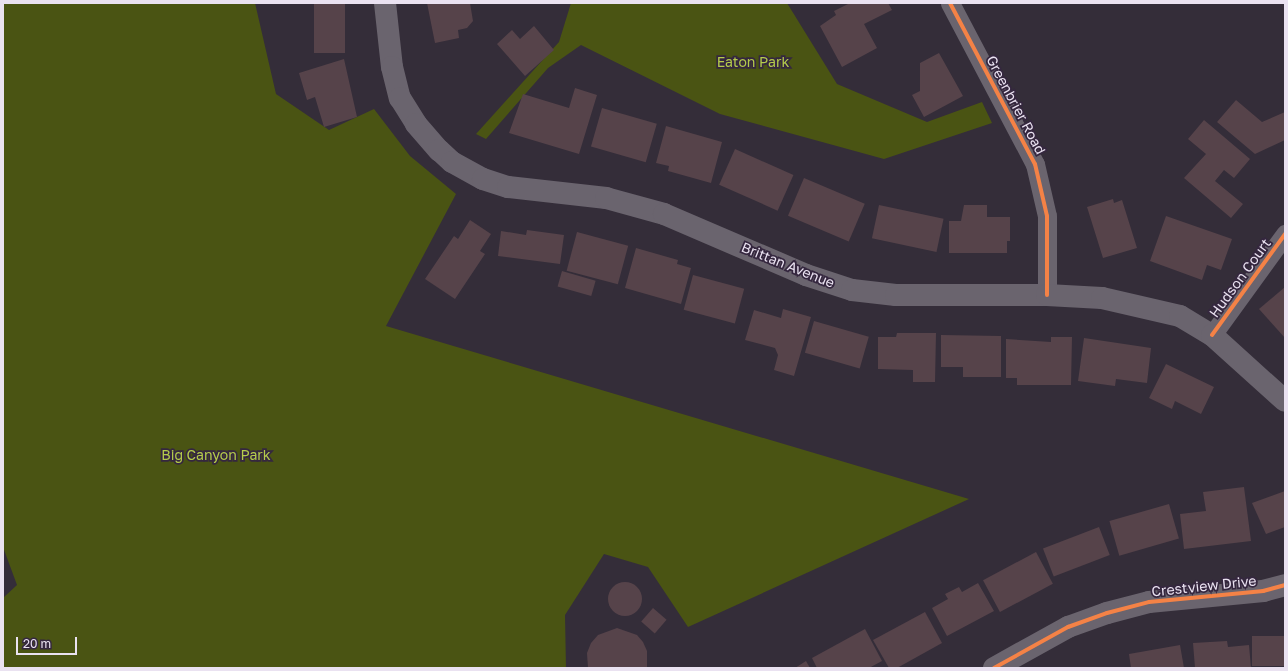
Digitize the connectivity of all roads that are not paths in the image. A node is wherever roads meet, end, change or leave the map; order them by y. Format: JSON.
{"nodes":[{"id":1,"x":385,"y":3,"type":"edge"},
{"id":2,"x":950,"y":3,"type":"edge"},
{"id":3,"x":1285,"y":234,"type":"edge"},
{"id":4,"x":1047,"y":295,"type":"junction"},
{"id":5,"x":1212,"y":335,"type":"junction"},
{"id":6,"x":1285,"y":401,"type":"edge"},
{"id":7,"x":1285,"y":585,"type":"edge"},
{"id":8,"x":994,"y":668,"type":"edge"}],
"edges":[{"from":1,"to":4,"type":"main road","name":"Brittan Avenue"},
{"from":2,"to":4,"type":"street","name":"Greenbrier Road"},
{"from":3,"to":5,"type":"street","name":"Hudson Court"},
{"from":4,"to":5,"type":"main road","name":"Brittan Avenue"},
{"from":5,"to":6,"type":"main road","name":"Brittan Avenue"},
{"from":7,"to":8,"type":"main road","name":"Crestview Drive"}]}
